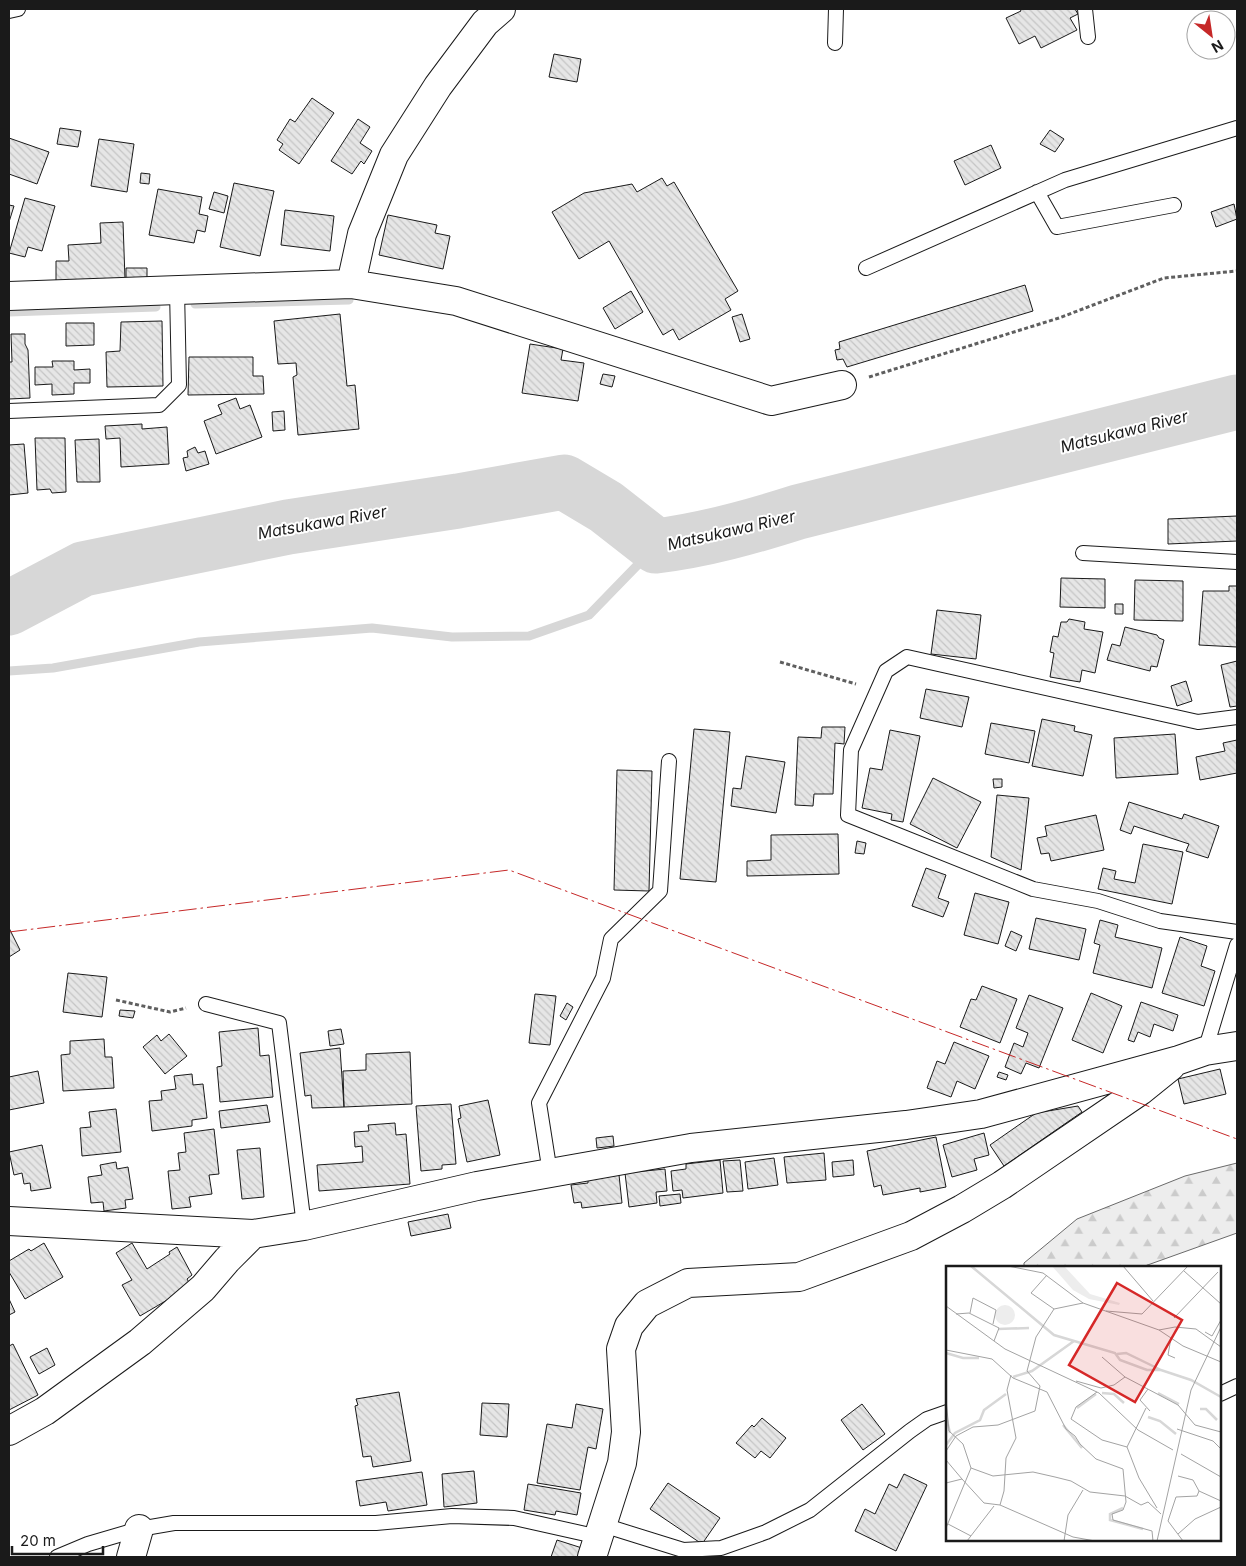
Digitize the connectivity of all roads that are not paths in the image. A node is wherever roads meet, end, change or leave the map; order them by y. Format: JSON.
{"nodes":[{"id":1,"x":18,"y":9,"type":"edge"},
{"id":2,"x":501,"y":9,"type":"edge"},
{"id":3,"x":836,"y":9,"type":"edge"},
{"id":4,"x":1085,"y":9,"type":"edge"},
{"id":5,"x":9,"y":11,"type":"edge"},
{"id":6,"x":1088,"y":37,"type":"dead end"},
{"id":7,"x":835,"y":43,"type":"dead end"},
{"id":8,"x":1237,"y":128,"type":"edge"},
{"id":9,"x":1037,"y":192,"type":"junction"},
{"id":10,"x":1174,"y":205,"type":"dead end"},
{"id":11,"x":866,"y":268,"type":"dead end"},
{"id":12,"x":351,"y":284,"type":"junction"},
{"id":13,"x":177,"y":290,"type":"junction"},
{"id":14,"x":9,"y":296,"type":"edge"},
{"id":15,"x":842,"y":385,"type":"road end"},
{"id":16,"x":9,"y":412,"type":"edge"},
{"id":17,"x":1083,"y":553,"type":"dead end"},
{"id":18,"x":1237,"y":562,"type":"edge"},
{"id":19,"x":1237,"y":717,"type":"edge"},
{"id":20,"x":669,"y":761,"type":"dead end"},
{"id":21,"x":1237,"y":932,"type":"edge"},
{"id":22,"x":1237,"y":945,"type":"edge"},
{"id":23,"x":206,"y":1004,"type":"road end"},
{"id":24,"x":1237,"y":1046,"type":"edge"},
{"id":25,"x":1205,"y":1050,"type":"junction"},
{"id":26,"x":1179,"y":1060,"type":"junction"},
{"id":27,"x":550,"y":1172,"type":"junction"},
{"id":28,"x":9,"y":1221,"type":"edge"},
{"id":29,"x":304,"y":1226,"type":"junction"},
{"id":30,"x":254,"y":1234,"type":"junction"},
{"id":31,"x":1237,"y":1386,"type":"edge"},
{"id":32,"x":1221,"y":1394,"type":"edge"},
{"id":33,"x":946,"y":1412,"type":"edge"},
{"id":34,"x":9,"y":1431,"type":"edge"},
{"id":35,"x":139,"y":1528,"type":"junction"},
{"id":36,"x":598,"y":1540,"type":"edge"},
{"id":37,"x":57,"y":1557,"type":"edge"},
{"id":38,"x":131,"y":1557,"type":"edge"}],
"edges":[{"from":1,"to":5,"type":"lane"},
{"from":2,"to":12,"type":"street"},
{"from":3,"to":7,"type":"lane"},
{"from":4,"to":6,"type":"lane"},
{"from":8,"to":9,"type":"lane"},
{"from":9,"to":10,"type":"lane"},
{"from":9,"to":11,"type":"lane"},
{"from":12,"to":13,"type":"street"},
{"from":12,"to":15,"type":"street"},
{"from":13,"to":14,"type":"street"},
{"from":13,"to":16,"type":"lane"},
{"from":17,"to":18,"type":"lane"},
{"from":19,"to":21,"type":"lane"},
{"from":20,"to":27,"type":"lane"},
{"from":22,"to":25,"type":"lane"},
{"from":23,"to":29,"type":"lane"},
{"from":24,"to":25,"type":"street"},
{"from":25,"to":26,"type":"street"},
{"from":26,"to":27,"type":"street"},
{"from":26,"to":36,"type":"street"},
{"from":27,"to":29,"type":"street"},
{"from":28,"to":30,"type":"street"},
{"from":29,"to":30,"type":"street"},
{"from":30,"to":34,"type":"street"},
{"from":31,"to":32,"type":"lane"},
{"from":33,"to":36,"type":"lane"},
{"from":35,"to":36,"type":"lane"},
{"from":35,"to":37,"type":"lane"},
{"from":35,"to":38,"type":"street"}]}
